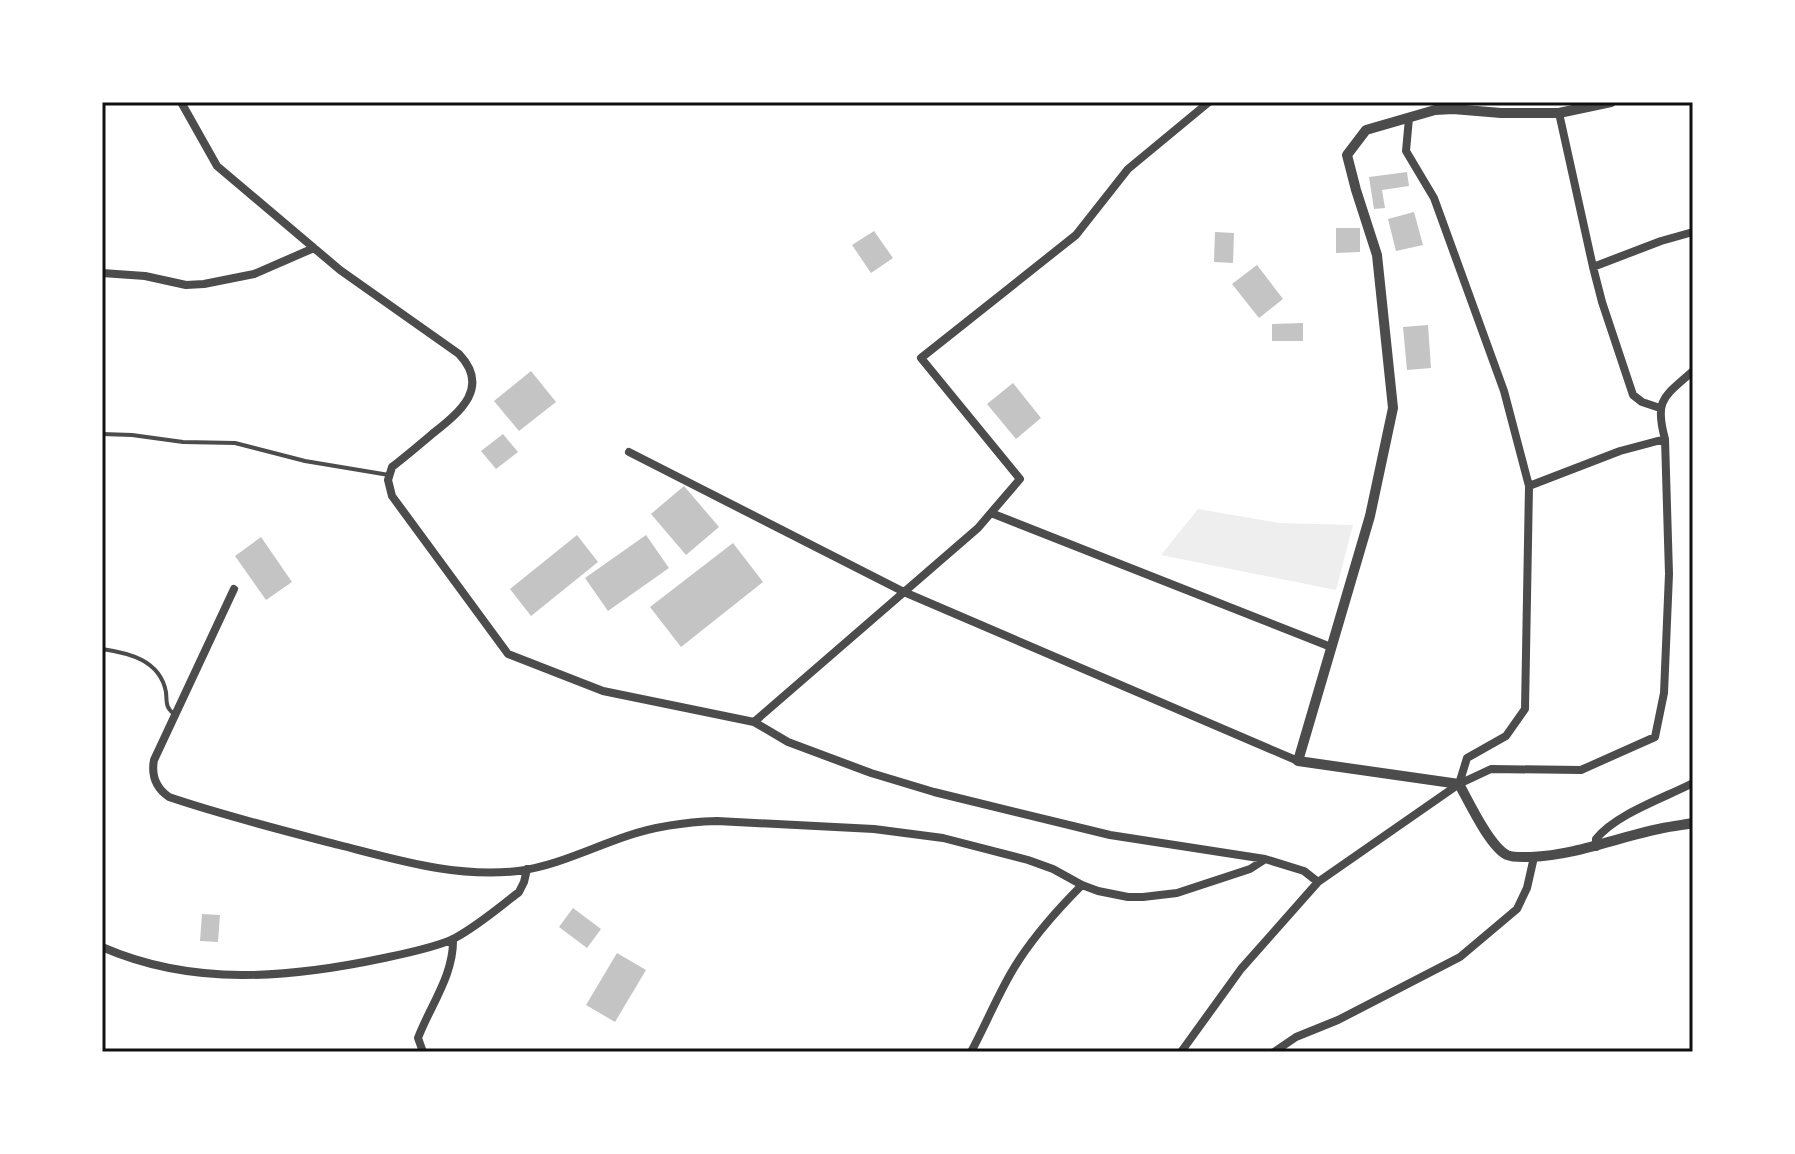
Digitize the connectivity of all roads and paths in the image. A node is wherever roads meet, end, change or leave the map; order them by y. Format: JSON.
{"nodes":[{"id":1,"x":181,"y":102,"type":"edge"},
{"id":2,"x":1209,"y":102,"type":"edge"},
{"id":3,"x":1611,"y":102,"type":"edge"},
{"id":4,"x":1449,"y":106,"type":"edge"},
{"id":5,"x":1559,"y":113,"type":"junction"},
{"id":6,"x":1409,"y":118,"type":"junction"},
{"id":7,"x":1693,"y":232,"type":"edge"},
{"id":8,"x":314,"y":248,"type":"junction"},
{"id":9,"x":1593,"y":267,"type":"junction"},
{"id":10,"x":102,"y":273,"type":"edge"},
{"id":11,"x":1693,"y":371,"type":"edge"},
{"id":12,"x":1660,"y":408,"type":"junction"},
{"id":13,"x":102,"y":434,"type":"edge"},
{"id":14,"x":1665,"y":439,"type":"junction"},
{"id":15,"x":629,"y":452,"type":"dead end"},
{"id":16,"x":389,"y":475,"type":"junction"},
{"id":17,"x":1529,"y":486,"type":"junction"},
{"id":18,"x":991,"y":513,"type":"junction"},
{"id":19,"x":234,"y":589,"type":"dead end"},
{"id":20,"x":904,"y":592,"type":"junction"},
{"id":21,"x":1331,"y":647,"type":"junction"},
{"id":22,"x":102,"y":649,"type":"edge"},
{"id":23,"x":174,"y":714,"type":"junction"},
{"id":24,"x":754,"y":722,"type":"junction"},
{"id":25,"x":1298,"y":761,"type":"junction"},
{"id":26,"x":1693,"y":783,"type":"edge"},
{"id":27,"x":1459,"y":784,"type":"junction"},
{"id":28,"x":1693,"y":823,"type":"edge"},
{"id":29,"x":1596,"y":847,"type":"junction"},
{"id":30,"x":1534,"y":857,"type":"junction"},
{"id":31,"x":1265,"y":859,"type":"junction"},
{"id":32,"x":527,"y":869,"type":"junction"},
{"id":33,"x":1318,"y":882,"type":"junction"},
{"id":34,"x":1082,"y":885,"type":"junction"},
{"id":35,"x":453,"y":939,"type":"junction"},
{"id":36,"x":102,"y":947,"type":"edge"},
{"id":37,"x":419,"y":1050,"type":"edge"},
{"id":38,"x":971,"y":1052,"type":"edge"},
{"id":39,"x":1181,"y":1052,"type":"edge"},
{"id":40,"x":1274,"y":1052,"type":"edge"}],
"edges":[{"from":1,"to":8,"type":"street"},
{"from":2,"to":18,"type":"street"},
{"from":3,"to":5,"type":"street"},
{"from":4,"to":5,"type":"street"},
{"from":4,"to":6,"type":"street"},
{"from":5,"to":9,"type":"street"},
{"from":6,"to":17,"type":"street"},
{"from":6,"to":21,"type":"street"},
{"from":7,"to":9,"type":"street"},
{"from":8,"to":10,"type":"street"},
{"from":8,"to":16,"type":"street"},
{"from":9,"to":12,"type":"street"},
{"from":11,"to":12,"type":"street"},
{"from":12,"to":14,"type":"street"},
{"from":13,"to":16,"type":"lane"},
{"from":14,"to":17,"type":"street"},
{"from":14,"to":27,"type":"street"},
{"from":15,"to":20,"type":"street"},
{"from":16,"to":24,"type":"street"},
{"from":17,"to":27,"type":"street"},
{"from":18,"to":20,"type":"street"},
{"from":18,"to":21,"type":"street"},
{"from":19,"to":23,"type":"street"},
{"from":20,"to":24,"type":"street"},
{"from":20,"to":25,"type":"street"},
{"from":21,"to":25,"type":"street"},
{"from":22,"to":23,"type":"lane"},
{"from":23,"to":32,"type":"street"},
{"from":24,"to":31,"type":"street"},
{"from":25,"to":27,"type":"street"},
{"from":26,"to":29,"type":"street"},
{"from":27,"to":30,"type":"street"},
{"from":27,"to":33,"type":"street"},
{"from":28,"to":29,"type":"street"},
{"from":29,"to":30,"type":"street"},
{"from":30,"to":40,"type":"street"},
{"from":31,"to":33,"type":"street"},
{"from":31,"to":34,"type":"street"},
{"from":32,"to":34,"type":"street"},
{"from":32,"to":35,"type":"street"},
{"from":33,"to":39,"type":"street"},
{"from":34,"to":38,"type":"street"},
{"from":35,"to":36,"type":"street"},
{"from":35,"to":37,"type":"street"}]}
